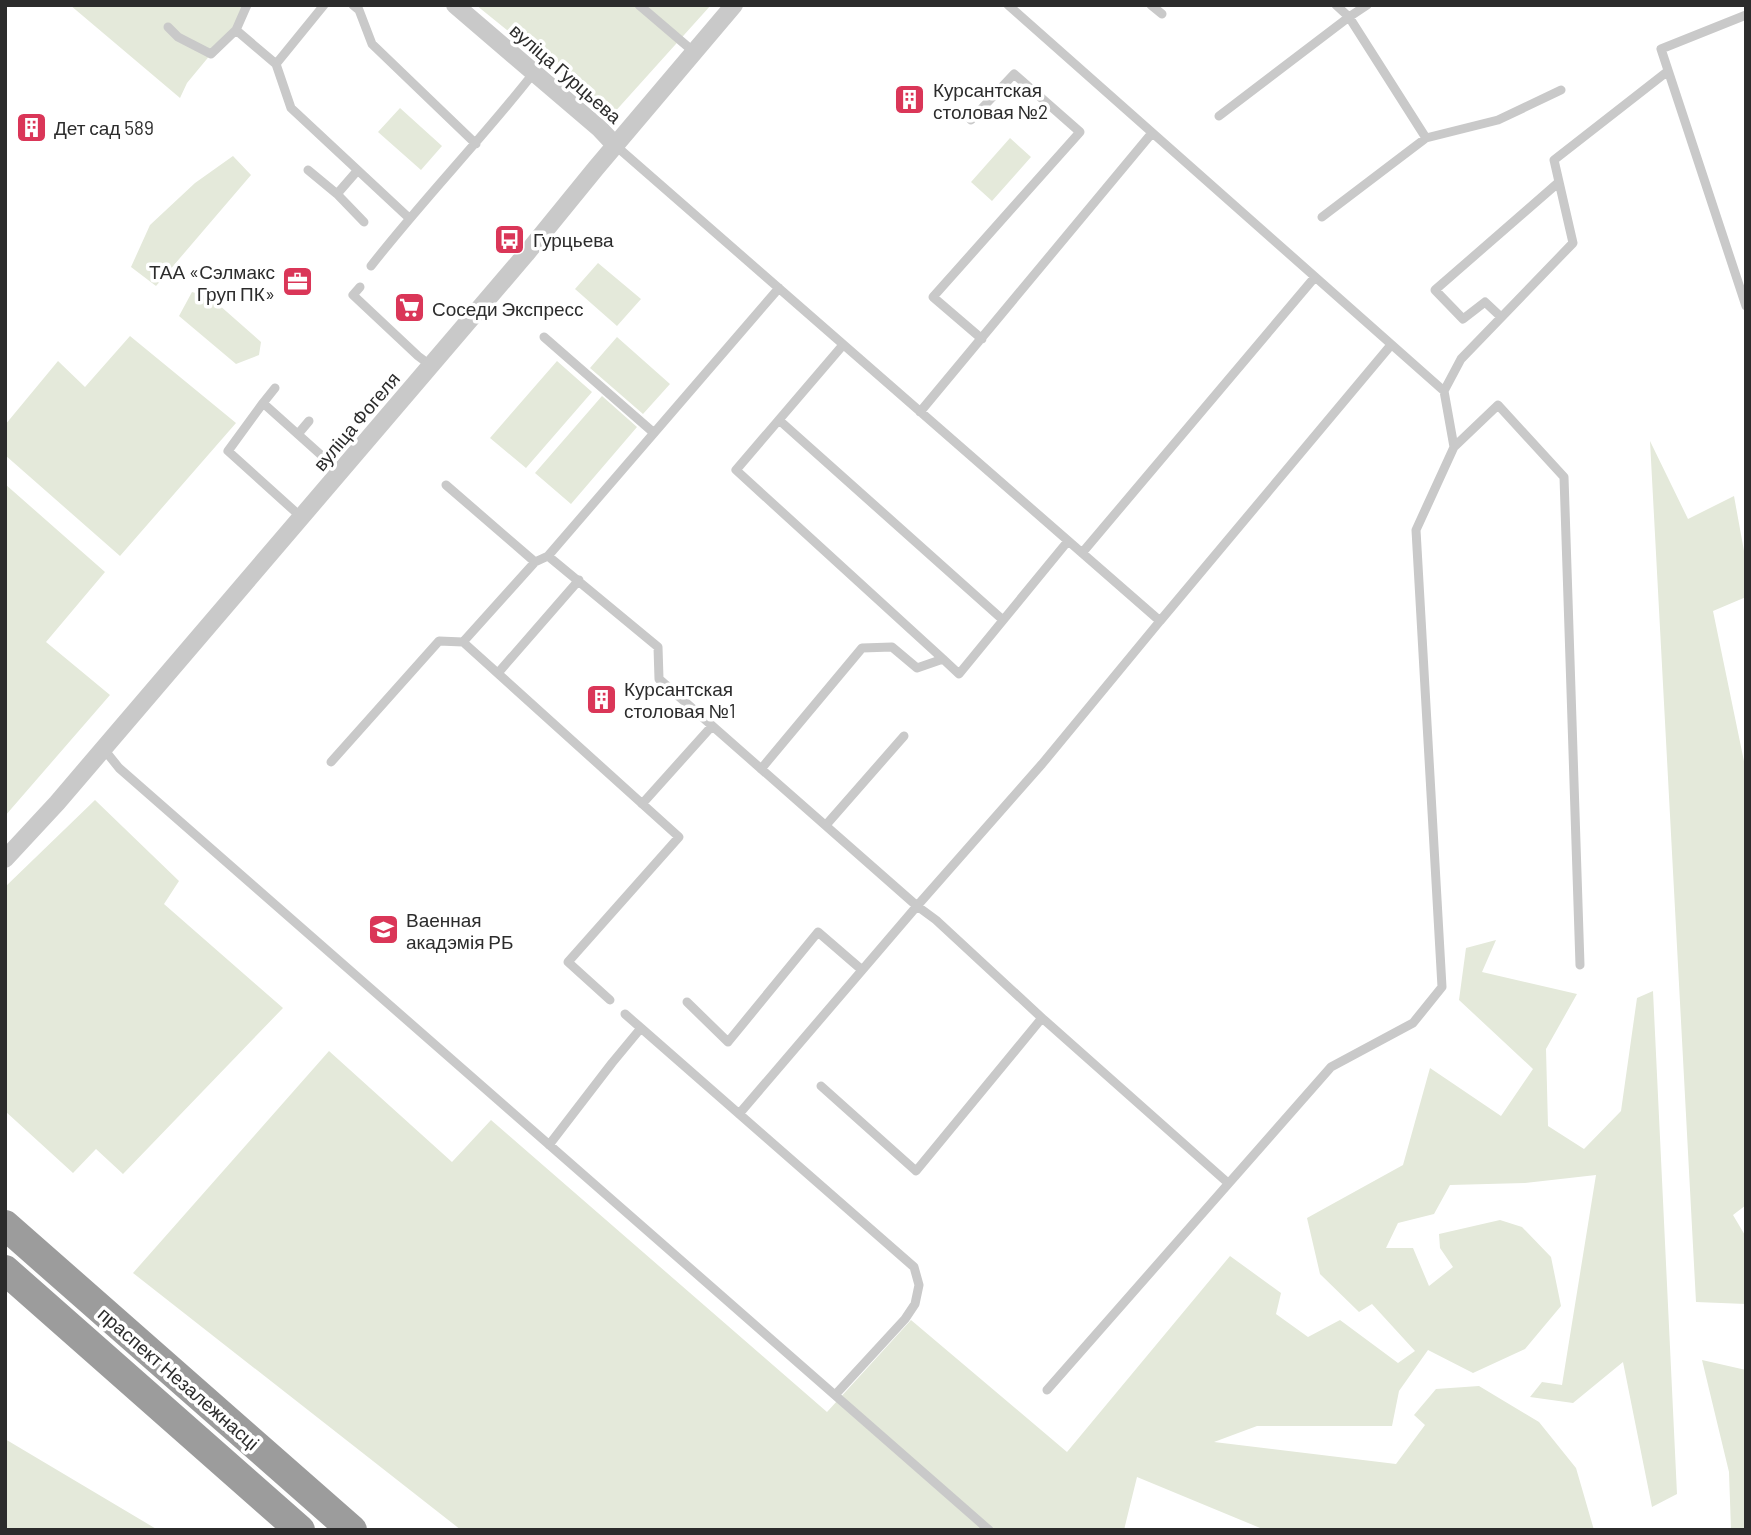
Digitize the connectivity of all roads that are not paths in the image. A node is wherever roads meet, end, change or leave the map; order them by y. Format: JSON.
{"nodes":[{"id":1,"x":247,"y":5,"type":"edge"},
{"id":2,"x":324,"y":5,"type":"edge"},
{"id":3,"x":354,"y":5,"type":"edge"},
{"id":4,"x":456,"y":5,"type":"edge"},
{"id":5,"x":639,"y":5,"type":"edge"},
{"id":6,"x":734,"y":5,"type":"edge"},
{"id":7,"x":1008,"y":5,"type":"edge"},
{"id":8,"x":1151,"y":5,"type":"edge"},
{"id":9,"x":1336,"y":5,"type":"edge"},
{"id":10,"x":1367,"y":5,"type":"edge"},
{"id":11,"x":1162,"y":14,"type":"dead end"},
{"id":12,"x":1746,"y":15,"type":"edge"},
{"id":13,"x":1349,"y":17,"type":"junction"},
{"id":14,"x":167,"y":27,"type":"dead end"},
{"id":15,"x":236,"y":30,"type":"junction"},
{"id":16,"x":694,"y":52,"type":"junction"},
{"id":17,"x":276,"y":64,"type":"junction"},
{"id":18,"x":1668,"y":71,"type":"junction"},
{"id":19,"x":537,"y":74,"type":"junction"},
{"id":20,"x":1561,"y":90,"type":"dead end"},
{"id":21,"x":1219,"y":116,"type":"dead end"},
{"id":22,"x":971,"y":120,"type":"dead end"},
{"id":23,"x":1152,"y":132,"type":"junction"},
{"id":24,"x":1426,"y":138,"type":"junction"},
{"id":25,"x":476,"y":144,"type":"junction"},
{"id":26,"x":616,"y":146,"type":"junction"},
{"id":27,"x":308,"y":170,"type":"dead end"},
{"id":28,"x":357,"y":171,"type":"junction"},
{"id":29,"x":1559,"y":182,"type":"junction"},
{"id":30,"x":337,"y":194,"type":"junction"},
{"id":31,"x":1322,"y":217,"type":"dead end"},
{"id":32,"x":409,"y":218,"type":"junction"},
{"id":33,"x":364,"y":222,"type":"dead end"},
{"id":34,"x":371,"y":266,"type":"dead end"},
{"id":35,"x":1315,"y":277,"type":"junction"},
{"id":36,"x":360,"y":287,"type":"dead end"},
{"id":37,"x":779,"y":288,"type":"junction"},
{"id":38,"x":1746,"y":306,"type":"edge"},
{"id":39,"x":1501,"y":317,"type":"junction"},
{"id":40,"x":544,"y":337,"type":"dead end"},
{"id":41,"x":982,"y":339,"type":"junction"},
{"id":42,"x":844,"y":345,"type":"junction"},
{"id":43,"x":1391,"y":345,"type":"junction"},
{"id":44,"x":430,"y":365,"type":"junction"},
{"id":45,"x":275,"y":388,"type":"dead end"},
{"id":46,"x":1444,"y":391,"type":"junction"},
{"id":47,"x":263,"y":403,"type":"junction"},
{"id":48,"x":920,"y":412,"type":"junction"},
{"id":49,"x":779,"y":419,"type":"junction"},
{"id":50,"x":309,"y":421,"type":"dead end"},
{"id":51,"x":654,"y":433,"type":"junction"},
{"id":52,"x":298,"y":434,"type":"junction"},
{"id":53,"x":1454,"y":447,"type":"junction"},
{"id":54,"x":340,"y":472,"type":"junction"},
{"id":55,"x":446,"y":485,"type":"dead end"},
{"id":56,"x":300,"y":516,"type":"junction"},
{"id":57,"x":1068,"y":541,"type":"junction"},
{"id":58,"x":1082,"y":553,"type":"junction"},
{"id":59,"x":548,"y":556,"type":"junction"},
{"id":60,"x":535,"y":562,"type":"junction"},
{"id":61,"x":579,"y":580,"type":"junction"},
{"id":62,"x":1003,"y":620,"type":"junction"},
{"id":63,"x":1160,"y":621,"type":"junction"},
{"id":64,"x":463,"y":642,"type":"junction"},
{"id":65,"x":943,"y":659,"type":"junction"},
{"id":66,"x":498,"y":673,"type":"junction"},
{"id":67,"x":712,"y":726,"type":"junction"},
{"id":68,"x":904,"y":736,"type":"dead end"},
{"id":69,"x":103,"y":748,"type":"junction"},
{"id":70,"x":331,"y":762,"type":"dead end"},
{"id":71,"x":761,"y":769,"type":"junction"},
{"id":72,"x":642,"y":804,"type":"junction"},
{"id":73,"x":825,"y":825,"type":"junction"},
{"id":74,"x":5,"y":859,"type":"edge"},
{"id":75,"x":917,"y":906,"type":"junction"},
{"id":76,"x":1580,"y":965,"type":"dead end"},
{"id":77,"x":862,"y":970,"type":"junction"},
{"id":78,"x":610,"y":1000,"type":"dead end"},
{"id":79,"x":687,"y":1002,"type":"dead end"},
{"id":80,"x":625,"y":1014,"type":"dead end"},
{"id":81,"x":1042,"y":1018,"type":"junction"},
{"id":82,"x":641,"y":1028,"type":"junction"},
{"id":83,"x":821,"y":1086,"type":"dead end"},
{"id":84,"x":739,"y":1114,"type":"junction"},
{"id":85,"x":549,"y":1145,"type":"junction"},
{"id":86,"x":1228,"y":1184,"type":"junction"},
{"id":87,"x":5,"y":1225,"type":"edge"},
{"id":88,"x":5,"y":1270,"type":"edge"},
{"id":89,"x":1047,"y":1390,"type":"dead end"},
{"id":90,"x":835,"y":1395,"type":"junction"},
{"id":91,"x":238,"y":1476,"type":"junction"},
{"id":92,"x":285,"y":1530,"type":"edge"},
{"id":93,"x":300,"y":1530,"type":"edge"},
{"id":94,"x":352,"y":1530,"type":"edge"},
{"id":95,"x":989,"y":1530,"type":"edge"}],
"edges":[{"from":1,"to":15,"type":"lane"},
{"from":2,"to":17,"type":"lane"},
{"from":3,"to":25,"type":"lane"},
{"from":4,"to":19,"type":"street","name":"вуліца Гурцьева"},
{"from":5,"to":16,"type":"lane"},
{"from":6,"to":16,"type":"street","name":"вуліца Фогеля"},
{"from":7,"to":23,"type":"lane"},
{"from":8,"to":11,"type":"lane"},
{"from":9,"to":13,"type":"lane"},
{"from":10,"to":13,"type":"lane"},
{"from":12,"to":18,"type":"lane"},
{"from":13,"to":21,"type":"lane"},
{"from":13,"to":24,"type":"lane"},
{"from":14,"to":15,"type":"lane"},
{"from":15,"to":17,"type":"lane"},
{"from":16,"to":26,"type":"street","name":"вуліца Фогеля"},
{"from":17,"to":28,"type":"lane"},
{"from":18,"to":29,"type":"lane"},
{"from":18,"to":38,"type":"lane"},
{"from":19,"to":25,"type":"lane"},
{"from":19,"to":26,"type":"street","name":"вуліца Гурцьева"},
{"from":20,"to":24,"type":"lane"},
{"from":22,"to":41,"type":"lane"},
{"from":23,"to":35,"type":"lane"},
{"from":23,"to":41,"type":"lane"},
{"from":24,"to":31,"type":"lane"},
{"from":25,"to":32,"type":"lane"},
{"from":26,"to":37,"type":"lane"},
{"from":26,"to":44,"type":"street","name":"вуліца Фогеля"},
{"from":27,"to":30,"type":"lane"},
{"from":28,"to":30,"type":"lane"},
{"from":28,"to":32,"type":"lane"},
{"from":29,"to":39,"type":"lane"},
{"from":29,"to":39,"type":"lane"},
{"from":30,"to":33,"type":"lane"},
{"from":32,"to":34,"type":"lane"},
{"from":35,"to":43,"type":"lane"},
{"from":35,"to":58,"type":"lane"},
{"from":36,"to":44,"type":"lane"},
{"from":37,"to":42,"type":"lane"},
{"from":37,"to":51,"type":"lane"},
{"from":39,"to":46,"type":"lane"},
{"from":40,"to":51,"type":"lane"},
{"from":41,"to":48,"type":"lane"},
{"from":42,"to":48,"type":"lane"},
{"from":42,"to":49,"type":"lane"},
{"from":43,"to":46,"type":"lane"},
{"from":43,"to":63,"type":"lane"},
{"from":44,"to":54,"type":"street","name":"вуліца Фогеля"},
{"from":45,"to":47,"type":"lane"},
{"from":46,"to":53,"type":"lane"},
{"from":47,"to":52,"type":"lane"},
{"from":47,"to":56,"type":"lane"},
{"from":48,"to":57,"type":"lane"},
{"from":49,"to":62,"type":"lane"},
{"from":49,"to":65,"type":"lane"},
{"from":50,"to":52,"type":"lane"},
{"from":51,"to":59,"type":"lane"},
{"from":52,"to":54,"type":"lane"},
{"from":53,"to":76,"type":"lane"},
{"from":53,"to":86,"type":"lane"},
{"from":54,"to":56,"type":"street","name":"вуліца Фогеля"},
{"from":55,"to":60,"type":"lane"},
{"from":56,"to":69,"type":"street","name":"вуліца Фогеля"},
{"from":57,"to":58,"type":"lane"},
{"from":57,"to":62,"type":"lane"},
{"from":58,"to":63,"type":"lane"},
{"from":59,"to":60,"type":"lane"},
{"from":59,"to":61,"type":"lane"},
{"from":60,"to":64,"type":"lane"},
{"from":61,"to":66,"type":"lane"},
{"from":61,"to":67,"type":"lane"},
{"from":62,"to":65,"type":"lane"},
{"from":63,"to":75,"type":"lane"},
{"from":64,"to":66,"type":"lane"},
{"from":64,"to":70,"type":"lane"},
{"from":65,"to":71,"type":"lane"},
{"from":66,"to":72,"type":"lane"},
{"from":67,"to":71,"type":"lane"},
{"from":67,"to":72,"type":"lane"},
{"from":68,"to":73,"type":"lane"},
{"from":69,"to":74,"type":"street","name":"вуліца Фогеля"},
{"from":69,"to":85,"type":"lane"},
{"from":71,"to":73,"type":"lane"},
{"from":72,"to":78,"type":"lane"},
{"from":73,"to":75,"type":"lane"},
{"from":75,"to":77,"type":"lane"},
{"from":75,"to":81,"type":"lane"},
{"from":77,"to":79,"type":"lane"},
{"from":77,"to":84,"type":"lane"},
{"from":80,"to":82,"type":"lane"},
{"from":81,"to":83,"type":"lane"},
{"from":81,"to":86,"type":"lane"},
{"from":82,"to":84,"type":"lane"},
{"from":82,"to":85,"type":"lane"},
{"from":84,"to":90,"type":"lane"},
{"from":85,"to":90,"type":"lane"},
{"from":86,"to":89,"type":"lane"},
{"from":87,"to":94,"type":"highway","name":"праспект Незалежнасці"},
{"from":88,"to":91,"type":"highway","name":"праспект Незалежнасці"},
{"from":90,"to":95,"type":"lane"},
{"from":91,"to":92,"type":"highway"},
{"from":91,"to":93,"type":"highway","name":"праспект Незалежнасці"}]}
